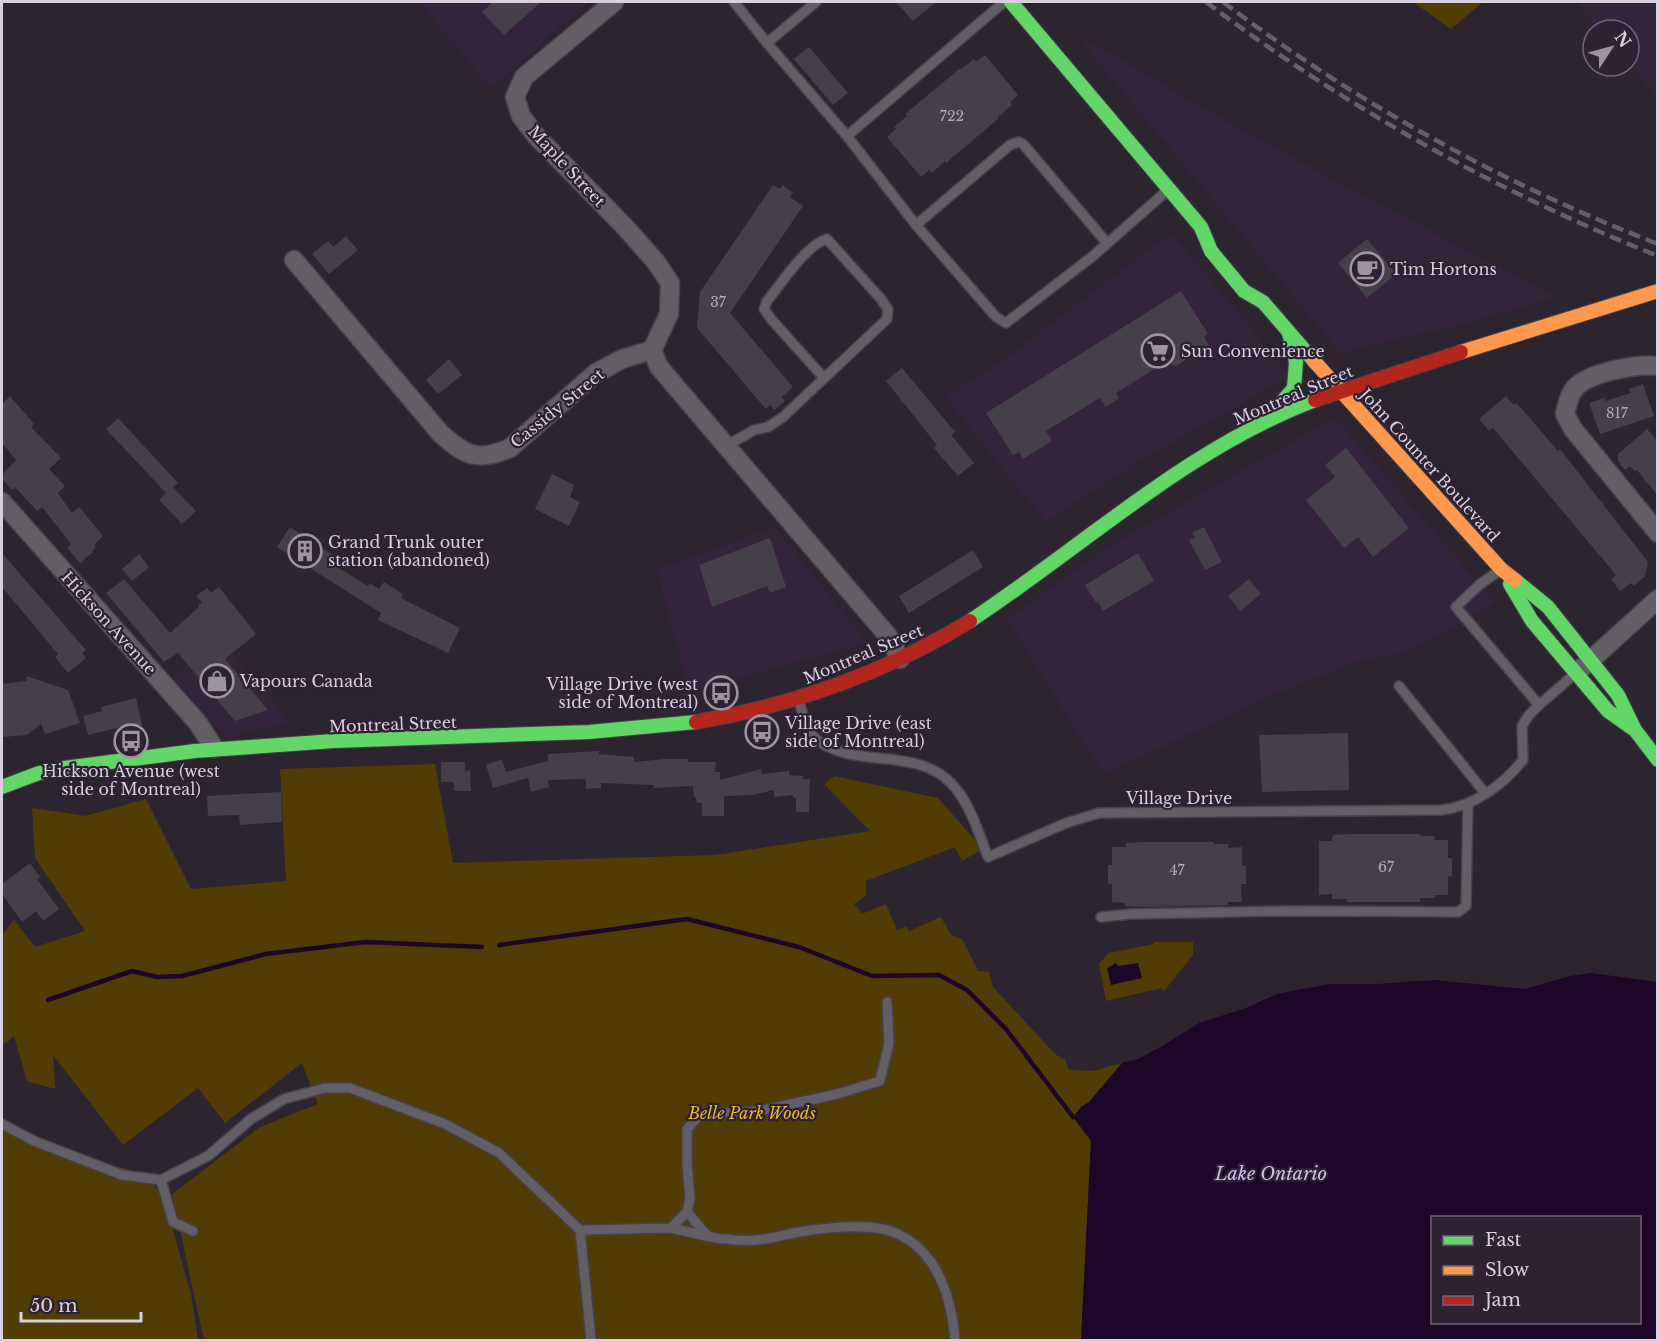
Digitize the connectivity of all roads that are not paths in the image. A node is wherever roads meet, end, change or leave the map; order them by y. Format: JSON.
{"nodes":[{"id":1,"x":614,"y":2,"type":"edge"},
{"id":2,"x":734,"y":2,"type":"edge"},
{"id":3,"x":816,"y":2,"type":"edge"},
{"id":4,"x":1004,"y":2,"type":"edge"},
{"id":5,"x":1011,"y":2,"type":"edge"},
{"id":6,"x":767,"y":43,"type":"junction"},
{"id":7,"x":848,"y":136,"type":"junction"},
{"id":8,"x":1169,"y":189,"type":"junction"},
{"id":9,"x":916,"y":225,"type":"junction"},
{"id":10,"x":1201,"y":227,"type":"junction"},
{"id":11,"x":1221,"y":237,"type":"dead end"},
{"id":12,"x":1107,"y":243,"type":"junction"},
{"id":13,"x":294,"y":260,"type":"dead end"},
{"id":14,"x":1256,"y":281,"type":"dead end"},
{"id":15,"x":1658,"y":291,"type":"edge"},
{"id":16,"x":1263,"y":302,"type":"junction"},
{"id":17,"x":1288,"y":331,"type":"junction"},
{"id":18,"x":652,"y":350,"type":"junction"},
{"id":19,"x":1658,"y":366,"type":"edge"},
{"id":20,"x":824,"y":378,"type":"junction"},
{"id":21,"x":1340,"y":390,"type":"junction"},
{"id":22,"x":1266,"y":421,"type":"junction"},
{"id":23,"x":726,"y":446,"type":"junction"},
{"id":24,"x":4,"y":511,"type":"edge"},
{"id":25,"x":1658,"y":533,"type":"edge"},
{"id":26,"x":1501,"y":569,"type":"junction"},
{"id":27,"x":1658,"y":598,"type":"edge"},
{"id":28,"x":900,"y":659,"type":"junction"},
{"id":29,"x":1591,"y":660,"type":"junction"},
{"id":30,"x":1576,"y":673,"type":"junction"},
{"id":31,"x":1399,"y":686,"type":"dead end"},
{"id":32,"x":799,"y":699,"type":"junction"},
{"id":33,"x":1539,"y":705,"type":"junction"},
{"id":34,"x":1635,"y":730,"type":"junction"},
{"id":35,"x":214,"y":748,"type":"junction"},
{"id":36,"x":1658,"y":760,"type":"edge"},
{"id":37,"x":2,"y":787,"type":"edge"},
{"id":38,"x":1485,"y":793,"type":"junction"},
{"id":39,"x":1468,"y":804,"type":"junction"},
{"id":40,"x":1101,"y":917,"type":"dead end"},
{"id":41,"x":887,"y":1002,"type":"dead end"},
{"id":42,"x":2,"y":1124,"type":"edge"},
{"id":43,"x":161,"y":1180,"type":"junction"},
{"id":44,"x":687,"y":1212,"type":"junction"},
{"id":45,"x":671,"y":1228,"type":"junction"},
{"id":46,"x":580,"y":1230,"type":"junction"},
{"id":47,"x":193,"y":1231,"type":"dead end"},
{"id":48,"x":710,"y":1237,"type":"junction"},
{"id":49,"x":591,"y":1341,"type":"edge"},
{"id":50,"x":955,"y":1341,"type":"edge"}],
"edges":[{"from":1,"to":18,"type":"street","name":"Maple Street"},
{"from":2,"to":6,"type":"lane"},
{"from":3,"to":6,"type":"lane"},
{"from":4,"to":7,"type":"lane"},
{"from":5,"to":8,"type":"main road","name":"John Counter Boulevard"},
{"from":6,"to":7,"type":"lane"},
{"from":7,"to":9,"type":"lane"},
{"from":8,"to":10,"type":"main road","name":"John Counter Boulevard"},
{"from":8,"to":12,"type":"lane"},
{"from":9,"to":12,"type":"lane"},
{"from":9,"to":12,"type":"lane"},
{"from":10,"to":11,"type":"main road","name":"John Counter Boulevard"},
{"from":10,"to":16,"type":"main road","name":"John Counter Boulevard"},
{"from":13,"to":18,"type":"street","name":"Cassidy Street"},
{"from":14,"to":16,"type":"main road","name":"John Counter Boulevard"},
{"from":15,"to":21,"type":"main road","name":"Montreal Street"},
{"from":16,"to":17,"type":"main road","name":"John Counter Boulevard"},
{"from":17,"to":21,"type":"main road","name":"John Counter Boulevard"},
{"from":17,"to":22,"type":"main road"},
{"from":18,"to":23,"type":"street"},
{"from":19,"to":25,"type":"street"},
{"from":20,"to":20,"type":"lane"},
{"from":20,"to":23,"type":"lane"},
{"from":21,"to":22,"type":"main road","name":"Montreal Street"},
{"from":21,"to":26,"type":"main road","name":"John Counter Boulevard"},
{"from":22,"to":28,"type":"main road","name":"Montreal Street"},
{"from":23,"to":28,"type":"street"},
{"from":24,"to":35,"type":"street","name":"Hickson Avenue"},
{"from":26,"to":29,"type":"main road","name":"John Counter Boulevard"},
{"from":26,"to":30,"type":"main road","name":"John Counter Boulevard"},
{"from":26,"to":33,"type":"lane"},
{"from":27,"to":29,"type":"street"},
{"from":28,"to":32,"type":"main road","name":"Montreal Street"},
{"from":29,"to":30,"type":"street"},
{"from":29,"to":34,"type":"main road","name":"John Counter Boulevard"},
{"from":30,"to":33,"type":"lane","name":"Village Drive"},
{"from":30,"to":34,"type":"main road","name":"John Counter Boulevard"},
{"from":31,"to":38,"type":"lane"},
{"from":32,"to":35,"type":"main road","name":"Montreal Street"},
{"from":32,"to":39,"type":"lane","name":"Village Drive"},
{"from":33,"to":38,"type":"lane","name":"Village Drive"},
{"from":34,"to":36,"type":"main road","name":"John Counter Boulevard"},
{"from":35,"to":37,"type":"main road","name":"Montreal Street"},
{"from":38,"to":39,"type":"lane","name":"Village Drive"},
{"from":39,"to":40,"type":"lane"},
{"from":41,"to":44,"type":"lane"},
{"from":42,"to":43,"type":"lane"},
{"from":43,"to":46,"type":"lane"},
{"from":43,"to":47,"type":"lane"},
{"from":44,"to":45,"type":"lane"},
{"from":44,"to":48,"type":"lane"},
{"from":45,"to":46,"type":"lane"},
{"from":45,"to":48,"type":"lane"},
{"from":46,"to":49,"type":"lane"},
{"from":48,"to":50,"type":"lane"}]}
